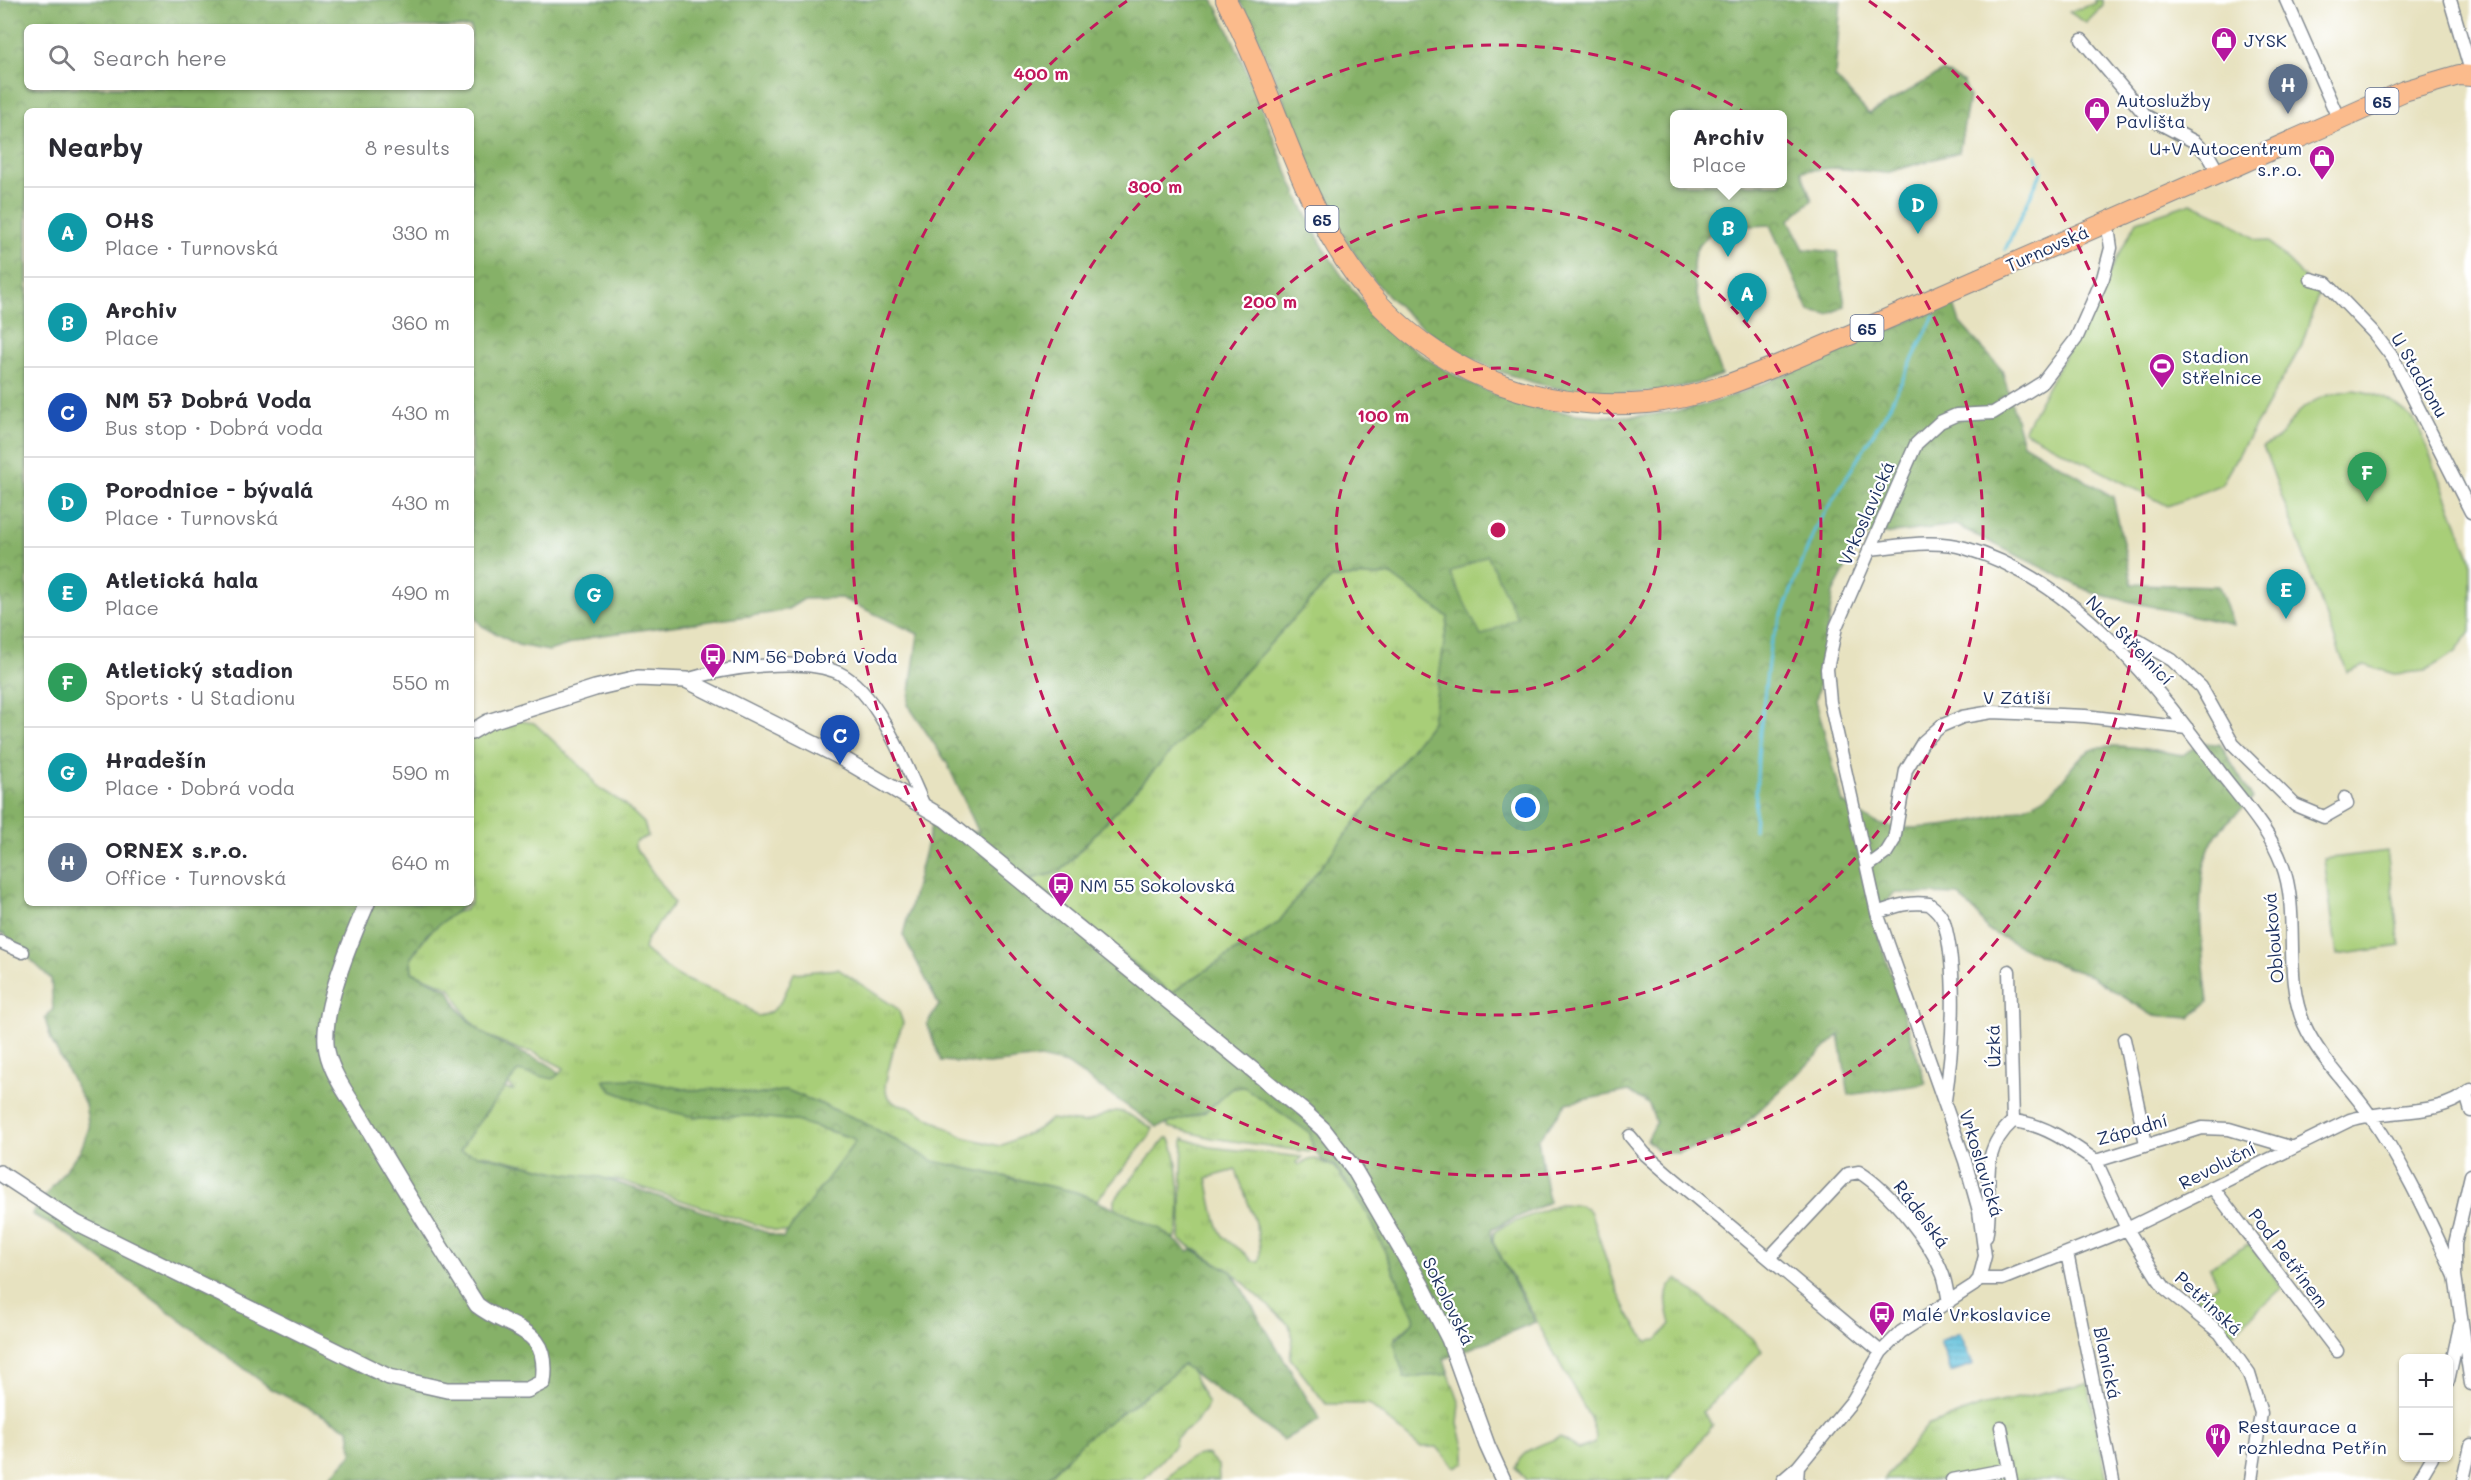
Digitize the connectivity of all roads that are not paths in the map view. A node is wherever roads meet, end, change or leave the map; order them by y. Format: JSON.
{"nodes":[{"id":1,"x":1226,"y":0,"type":"edge"},
{"id":2,"x":2286,"y":0,"type":"edge"},
{"id":3,"x":2450,"y":0,"type":"edge"},
{"id":4,"x":2082,"y":40,"type":"dead end"},
{"id":5,"x":2471,"y":71,"type":"edge"},
{"id":6,"x":2471,"y":76,"type":"edge"},
{"id":7,"x":2339,"y":120,"type":"junction"},
{"id":8,"x":2219,"y":174,"type":"junction"},
{"id":9,"x":2107,"y":221,"type":"junction"},
{"id":10,"x":2310,"y":279,"type":"dead end"},
{"id":11,"x":2471,"y":513,"type":"edge"},
{"id":12,"x":1869,"y":549,"type":"junction"},
{"id":13,"x":2114,"y":645,"type":"junction"},
{"id":14,"x":686,"y":680,"type":"junction"},
{"id":15,"x":2187,"y":728,"type":"junction"},
{"id":16,"x":474,"y":730,"type":"edge"},
{"id":17,"x":2345,"y":798,"type":"dead end"},
{"id":18,"x":924,"y":806,"type":"junction"},
{"id":19,"x":1868,"y":866,"type":"junction"},
{"id":20,"x":366,"y":906,"type":"edge"},
{"id":21,"x":1877,"y":913,"type":"junction"},
{"id":22,"x":0,"y":942,"type":"edge"},
{"id":23,"x":23,"y":952,"type":"dead end"},
{"id":24,"x":2009,"y":971,"type":"dead end"},
{"id":25,"x":2124,"y":1039,"type":"dead end"},
{"id":26,"x":2469,"y":1092,"type":"edge"},
{"id":27,"x":1944,"y":1102,"type":"junction"},
{"id":28,"x":2471,"y":1111,"type":"edge"},
{"id":29,"x":2369,"y":1114,"type":"junction"},
{"id":30,"x":2013,"y":1121,"type":"junction"},
{"id":31,"x":1630,"y":1136,"type":"dead end"},
{"id":32,"x":2146,"y":1144,"type":"junction"},
{"id":33,"x":2290,"y":1147,"type":"junction"},
{"id":34,"x":2096,"y":1161,"type":"junction"},
{"id":35,"x":0,"y":1173,"type":"edge"},
{"id":36,"x":2471,"y":1175,"type":"edge"},
{"id":37,"x":2213,"y":1188,"type":"junction"},
{"id":38,"x":2127,"y":1229,"type":"junction"},
{"id":39,"x":1985,"y":1244,"type":"junction"},
{"id":40,"x":2067,"y":1253,"type":"junction"},
{"id":41,"x":1770,"y":1257,"type":"junction"},
{"id":42,"x":2455,"y":1276,"type":"junction"},
{"id":43,"x":1979,"y":1279,"type":"junction"},
{"id":44,"x":1949,"y":1302,"type":"junction"},
{"id":45,"x":2463,"y":1315,"type":"junction"},
{"id":46,"x":2337,"y":1351,"type":"dead end"},
{"id":47,"x":1881,"y":1352,"type":"junction"},
{"id":48,"x":2453,"y":1359,"type":"edge"},
{"id":49,"x":2471,"y":1384,"type":"edge"},
{"id":50,"x":2001,"y":1427,"type":"dead end"},
{"id":51,"x":2471,"y":1445,"type":"edge"},
{"id":52,"x":2430,"y":1462,"type":"edge"},
{"id":53,"x":1797,"y":1474,"type":"edge"},
{"id":54,"x":2010,"y":1474,"type":"edge"},
{"id":55,"x":1503,"y":1480,"type":"edge"},
{"id":56,"x":1783,"y":1480,"type":"edge"},
{"id":57,"x":1952,"y":1480,"type":"edge"},
{"id":58,"x":2113,"y":1480,"type":"edge"},
{"id":59,"x":2251,"y":1480,"type":"edge"},
{"id":60,"x":2419,"y":1480,"type":"edge"},
{"id":61,"x":2463,"y":1480,"type":"edge"}],
"edges":[{"from":1,"to":9,"type":"main road","name":"Turnovská","number":"65"},
{"from":2,"to":7,"type":"street"},
{"from":3,"to":5,"type":"street"},
{"from":4,"to":8,"type":"street"},
{"from":6,"to":7,"type":"main road","name":"Turnovská","number":"65"},
{"from":7,"to":8,"type":"main road","name":"Turnovská","number":"65"},
{"from":8,"to":9,"type":"main road","name":"Turnovská","number":"65"},
{"from":9,"to":12,"type":"street","name":"Vrkoslavická"},
{"from":10,"to":11,"type":"street","name":"U Stadionu"},
{"from":12,"to":13,"type":"street","name":"Nad Střelnicí"},
{"from":12,"to":19,"type":"street","name":"Vrkoslavická"},
{"from":13,"to":15,"type":"street","name":"Nad Střelnicí"},
{"from":13,"to":17,"type":"street"},
{"from":14,"to":16,"type":"street"},
{"from":14,"to":18,"type":"street","name":"Sokolovská"},
{"from":14,"to":18,"type":"street"},
{"from":15,"to":19,"type":"street","name":"V Zátiší"},
{"from":15,"to":29,"type":"street","name":"Oblouková"},
{"from":18,"to":55,"type":"street","name":"Sokolovská"},
{"from":19,"to":21,"type":"street","name":"Vrkoslavická"},
{"from":20,"to":35,"type":"street"},
{"from":21,"to":27,"type":"street","name":"Vrkoslavická"},
{"from":21,"to":27,"type":"street","name":"Vrkoslavická"},
{"from":22,"to":23,"type":"street"},
{"from":24,"to":30,"type":"street","name":"Úzká"},
{"from":25,"to":32,"type":"street"},
{"from":26,"to":28,"type":"street"},
{"from":26,"to":29,"type":"street","name":"Revoluční"},
{"from":27,"to":39,"type":"street","name":"Vrkoslavická"},
{"from":29,"to":33,"type":"street","name":"Revoluční"},
{"from":29,"to":42,"type":"street","name":"Oblouková"},
{"from":30,"to":34,"type":"street","name":"Západní"},
{"from":30,"to":39,"type":"street"},
{"from":31,"to":41,"type":"street"},
{"from":32,"to":33,"type":"street","name":"Západní"},
{"from":32,"to":34,"type":"street","name":"Západní"},
{"from":33,"to":37,"type":"street","name":"Revoluční"},
{"from":34,"to":38,"type":"street","name":"Petřínská"},
{"from":36,"to":42,"type":"street"},
{"from":37,"to":38,"type":"street","name":"Revoluční"},
{"from":37,"to":46,"type":"street","name":"Pod Petřínem"},
{"from":38,"to":40,"type":"street","name":"Revoluční"},
{"from":38,"to":59,"type":"street","name":"Petřínská"},
{"from":39,"to":43,"type":"street","name":"Vrkoslavická"},
{"from":40,"to":43,"type":"street","name":"Revoluční"},
{"from":40,"to":58,"type":"street","name":"Blanická"},
{"from":41,"to":44,"type":"street","name":"Rádelská"},
{"from":41,"to":47,"type":"street"},
{"from":42,"to":45,"type":"street"},
{"from":43,"to":44,"type":"street"},
{"from":44,"to":47,"type":"street"},
{"from":45,"to":48,"type":"street"},
{"from":45,"to":49,"type":"street"},
{"from":47,"to":53,"type":"street"},
{"from":50,"to":54,"type":"street"},
{"from":51,"to":61,"type":"street"},
{"from":52,"to":60,"type":"street"},
{"from":53,"to":56,"type":"street"},
{"from":54,"to":57,"type":"street"}]}
